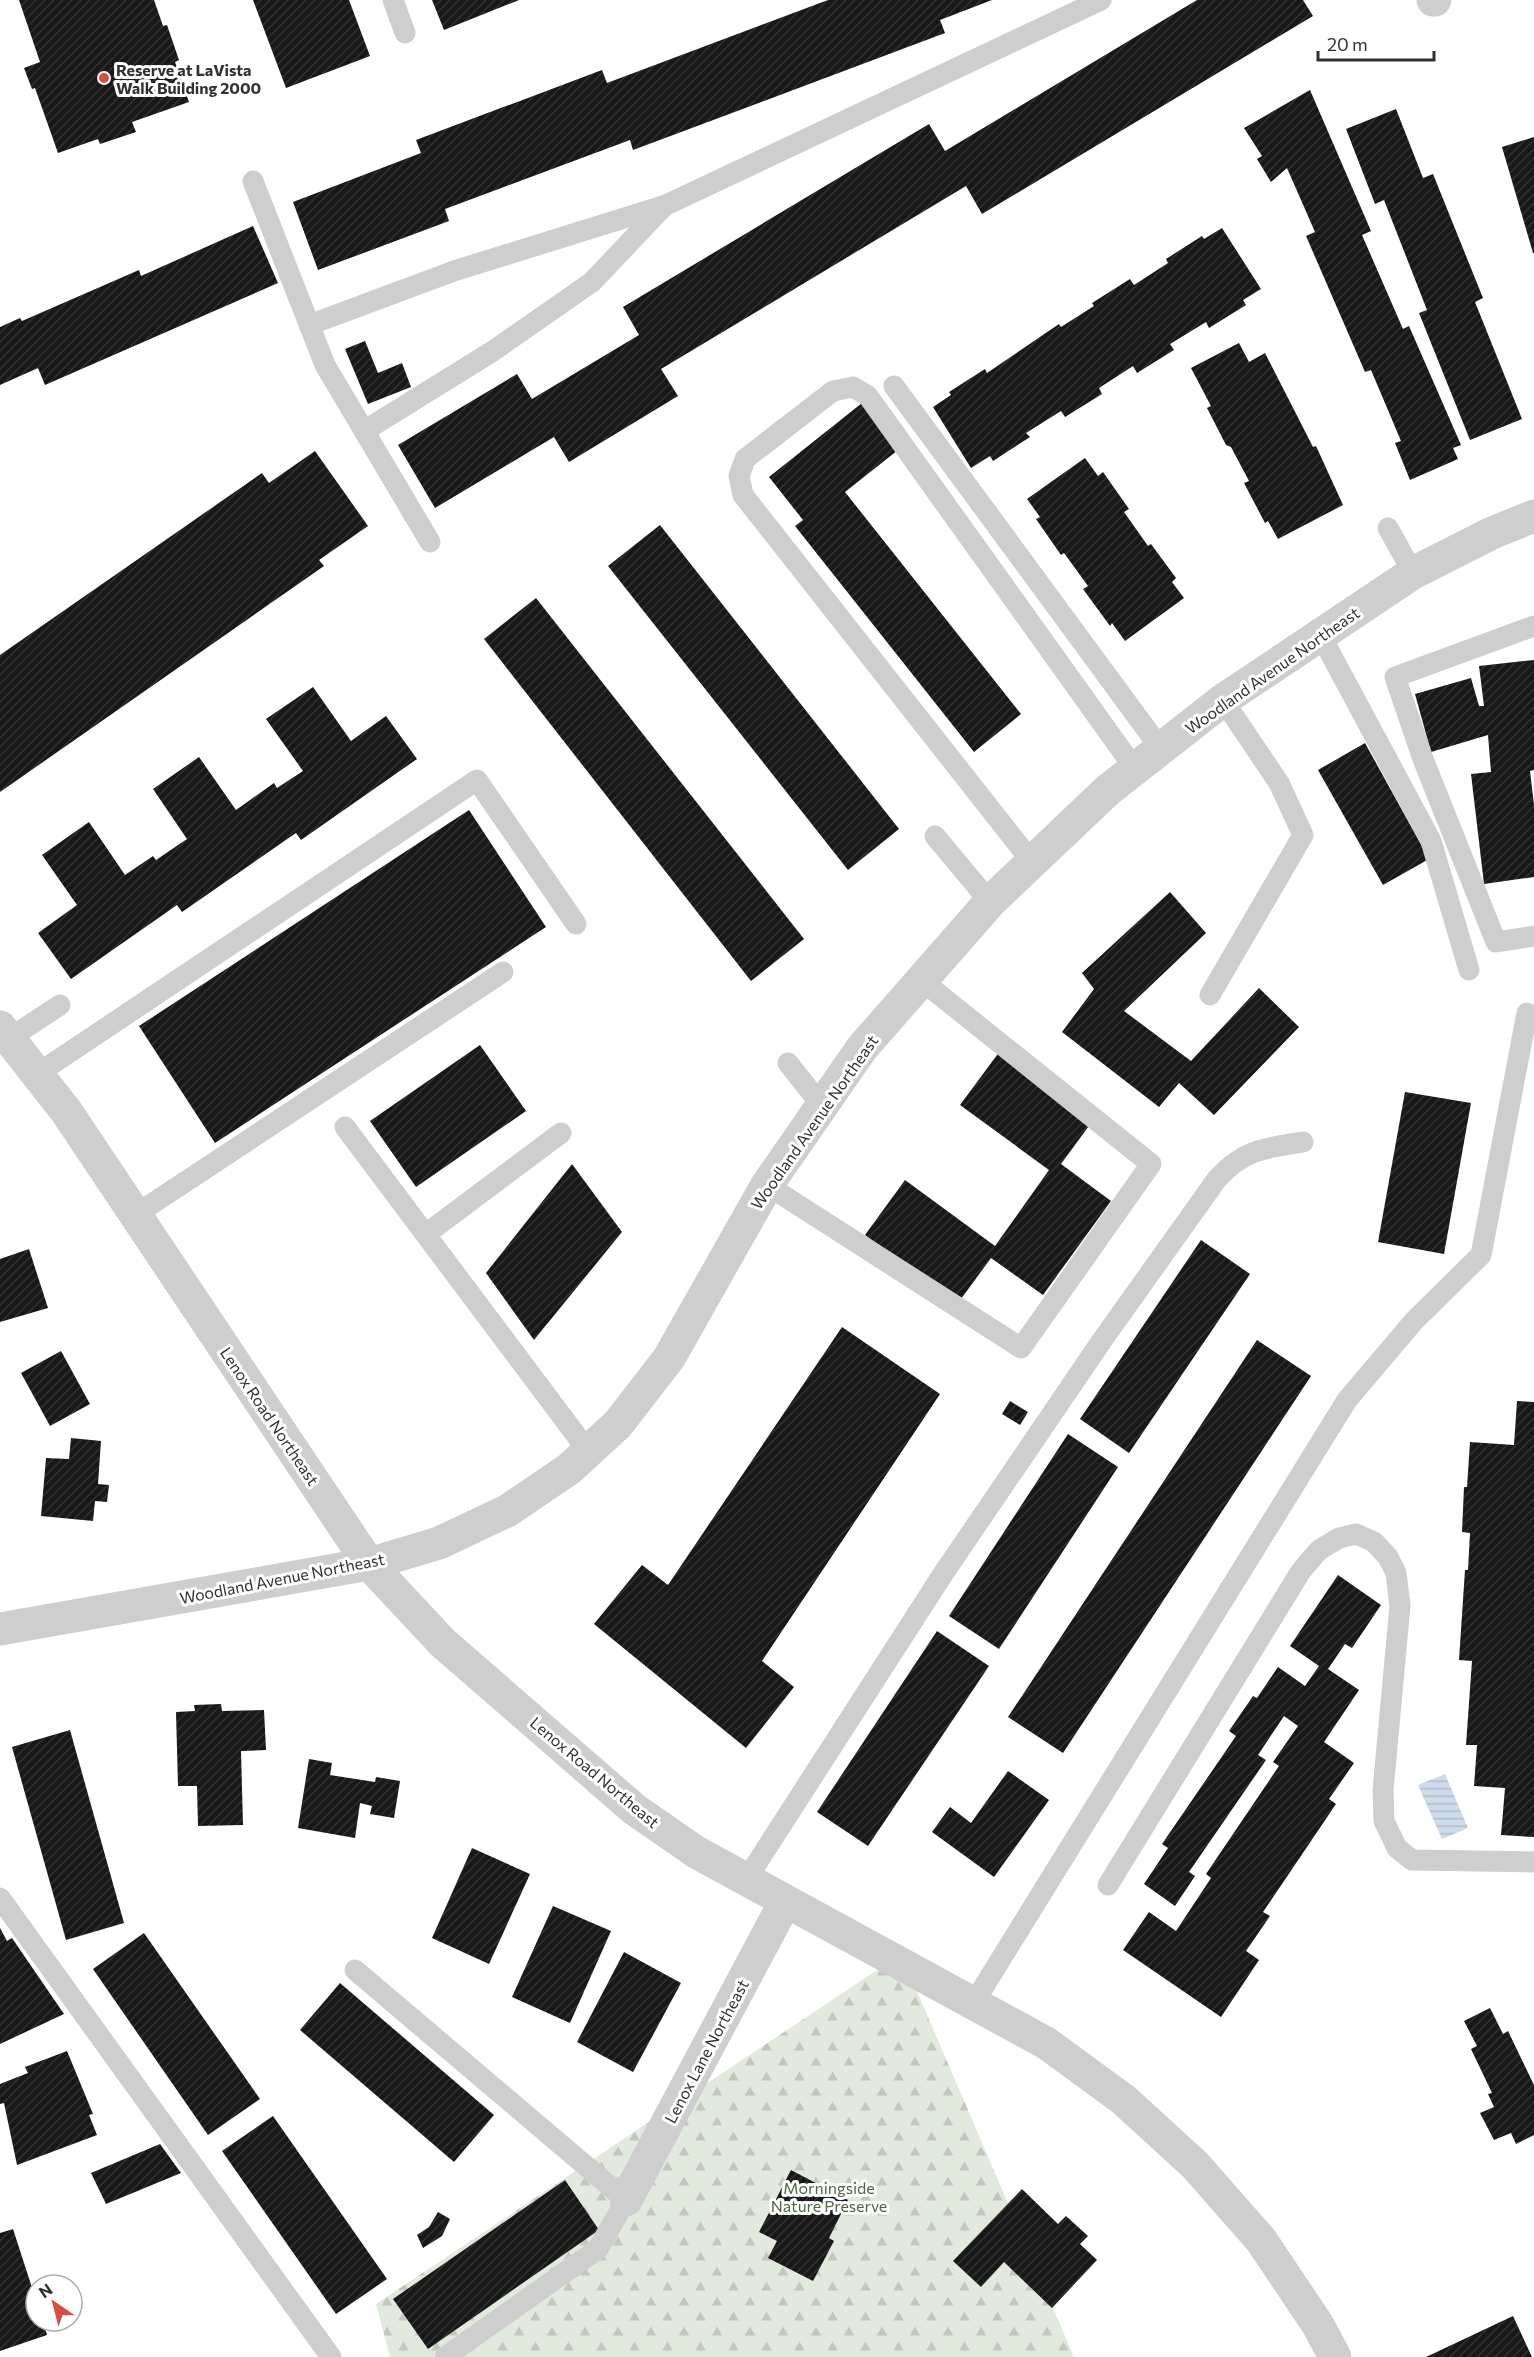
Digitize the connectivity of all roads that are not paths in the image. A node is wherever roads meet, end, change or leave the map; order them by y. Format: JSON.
{"nodes":[{"id":1,"x":393,"y":0,"type":"edge"},
{"id":2,"x":1101,"y":0,"type":"edge"},
{"id":3,"x":405,"y":33,"type":"dead end"},
{"id":4,"x":253,"y":181,"type":"dead end"},
{"id":5,"x":666,"y":205,"type":"junction"},
{"id":6,"x":309,"y":325,"type":"junction"},
{"id":7,"x":894,"y":386,"type":"dead end"},
{"id":8,"x":364,"y":431,"type":"junction"},
{"id":9,"x":1534,"y":516,"type":"edge"},
{"id":10,"x":1388,"y":528,"type":"dead end"},
{"id":11,"x":430,"y":542,"type":"dead end"},
{"id":12,"x":1413,"y":573,"type":"junction"},
{"id":13,"x":1534,"y":626,"type":"edge"},
{"id":14,"x":1321,"y":636,"type":"junction"},
{"id":15,"x":1223,"y":700,"type":"junction"},
{"id":16,"x":1148,"y":759,"type":"junction"},
{"id":17,"x":935,"y":836,"type":"dead end"},
{"id":18,"x":1032,"y":862,"type":"junction"},
{"id":19,"x":990,"y":902,"type":"junction"},
{"id":20,"x":576,"y":924,"type":"dead end"},
{"id":21,"x":1534,"y":936,"type":"edge"},
{"id":22,"x":1469,"y":970,"type":"dead end"},
{"id":23,"x":503,"y":972,"type":"dead end"},
{"id":24,"x":921,"y":980,"type":"junction"},
{"id":25,"x":1210,"y":995,"type":"dead end"},
{"id":26,"x":60,"y":1005,"type":"dead end"},
{"id":27,"x":1527,"y":1013,"type":"dead end"},
{"id":28,"x":5,"y":1033,"type":"edge"},
{"id":29,"x":788,"y":1063,"type":"dead end"},
{"id":30,"x":37,"y":1074,"type":"junction"},
{"id":31,"x":822,"y":1106,"type":"junction"},
{"id":32,"x":345,"y":1127,"type":"dead end"},
{"id":33,"x":561,"y":1133,"type":"dead end"},
{"id":34,"x":1303,"y":1142,"type":"dead end"},
{"id":35,"x":767,"y":1185,"type":"junction"},
{"id":36,"x":135,"y":1215,"type":"junction"},
{"id":37,"x":426,"y":1234,"type":"junction"},
{"id":38,"x":588,"y":1451,"type":"junction"},
{"id":39,"x":369,"y":1564,"type":"junction"},
{"id":40,"x":0,"y":1629,"type":"edge"},
{"id":41,"x":1534,"y":1862,"type":"edge"},
{"id":42,"x":746,"y":1880,"type":"junction"},
{"id":43,"x":1108,"y":1885,"type":"dead end"},
{"id":44,"x":0,"y":1898,"type":"edge"},
{"id":45,"x":785,"y":1902,"type":"junction"},
{"id":46,"x":355,"y":1970,"type":"dead end"},
{"id":47,"x":973,"y":2004,"type":"junction"},
{"id":48,"x":626,"y":2200,"type":"junction"},
{"id":49,"x":330,"y":2357,"type":"edge"},
{"id":50,"x":445,"y":2357,"type":"edge"},
{"id":51,"x":1335,"y":2357,"type":"edge"}],
"edges":[{"from":1,"to":3,"type":"lane"},
{"from":2,"to":5,"type":"lane"},
{"from":4,"to":6,"type":"lane"},
{"from":5,"to":6,"type":"lane"},
{"from":5,"to":8,"type":"lane"},
{"from":6,"to":8,"type":"lane"},
{"from":7,"to":16,"type":"lane"},
{"from":8,"to":11,"type":"lane"},
{"from":9,"to":12,"type":"street","name":"Woodland Avenue Northeast"},
{"from":10,"to":12,"type":"lane"},
{"from":12,"to":14,"type":"street","name":"Woodland Avenue Northeast"},
{"from":13,"to":21,"type":"lane"},
{"from":14,"to":15,"type":"street","name":"Woodland Avenue Northeast"},
{"from":14,"to":22,"type":"lane"},
{"from":15,"to":16,"type":"street","name":"Woodland Avenue Northeast"},
{"from":15,"to":25,"type":"lane"},
{"from":16,"to":18,"type":"street","name":"Woodland Avenue Northeast"},
{"from":16,"to":18,"type":"lane"},
{"from":17,"to":19,"type":"lane"},
{"from":18,"to":19,"type":"street","name":"Woodland Avenue Northeast"},
{"from":19,"to":24,"type":"street","name":"Woodland Avenue Northeast"},
{"from":20,"to":30,"type":"lane"},
{"from":23,"to":36,"type":"lane"},
{"from":24,"to":31,"type":"street","name":"Woodland Avenue Northeast"},
{"from":24,"to":35,"type":"lane"},
{"from":26,"to":28,"type":"lane"},
{"from":27,"to":47,"type":"lane"},
{"from":28,"to":30,"type":"street","name":"Lenox Road Northeast"},
{"from":29,"to":31,"type":"lane"},
{"from":30,"to":36,"type":"street","name":"Lenox Road Northeast"},
{"from":31,"to":35,"type":"street","name":"Woodland Avenue Northeast"},
{"from":32,"to":37,"type":"lane"},
{"from":33,"to":37,"type":"lane"},
{"from":34,"to":42,"type":"lane"},
{"from":35,"to":38,"type":"street","name":"Woodland Avenue Northeast"},
{"from":36,"to":39,"type":"street","name":"Lenox Road Northeast"},
{"from":37,"to":38,"type":"lane"},
{"from":38,"to":39,"type":"street","name":"Woodland Avenue Northeast"},
{"from":39,"to":40,"type":"street","name":"Woodland Avenue Northeast"},
{"from":39,"to":42,"type":"street","name":"Lenox Road Northeast"},
{"from":41,"to":43,"type":"lane"},
{"from":42,"to":45,"type":"street","name":"Lenox Road Northeast"},
{"from":44,"to":49,"type":"lane"},
{"from":45,"to":47,"type":"street","name":"Lenox Road Northeast"},
{"from":45,"to":48,"type":"street","name":"Lenox Lane Northeast"},
{"from":46,"to":48,"type":"lane"},
{"from":47,"to":51,"type":"street","name":"Lenox Road Northeast"},
{"from":48,"to":50,"type":"lane"}]}
